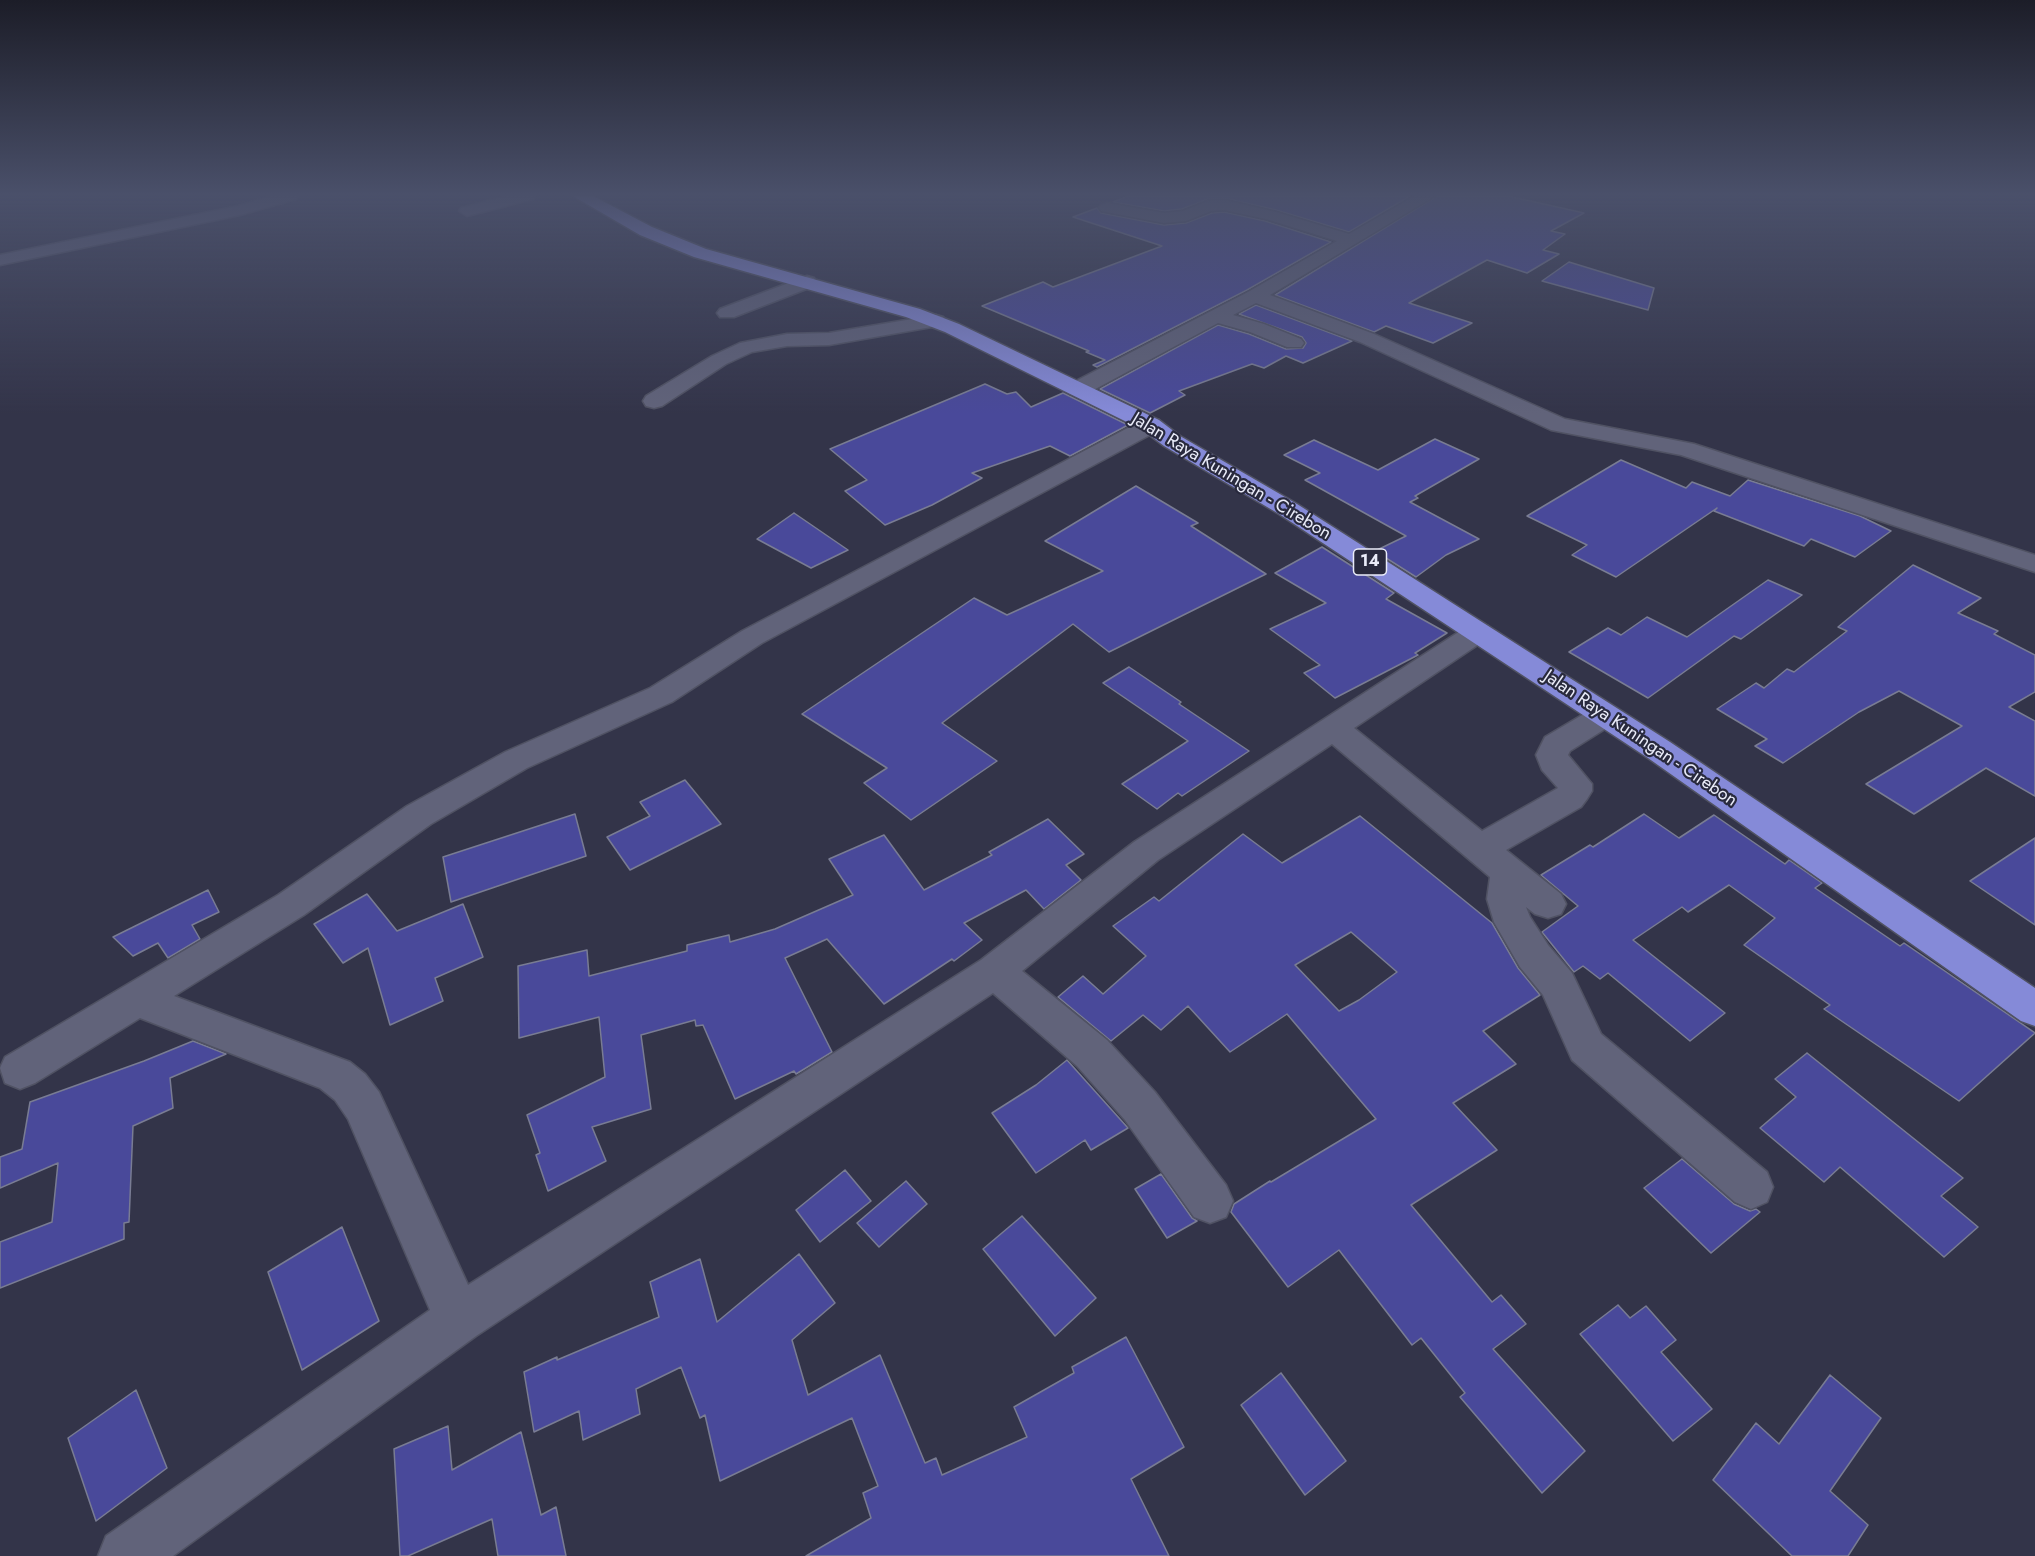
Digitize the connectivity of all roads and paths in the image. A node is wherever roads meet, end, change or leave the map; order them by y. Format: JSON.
{"nodes":[{"id":1,"x":755,"y":269,"type":"edge"},
{"id":2,"x":1302,"y":269,"type":"edge"},
{"id":3,"x":807,"y":282,"type":"junction"},
{"id":4,"x":1256,"y":296,"type":"junction"},
{"id":5,"x":727,"y":313,"type":"dead end"},
{"id":6,"x":1216,"y":317,"type":"junction"},
{"id":7,"x":936,"y":321,"type":"junction"},
{"id":8,"x":1294,"y":343,"type":"dead end"},
{"id":9,"x":1078,"y":389,"type":"junction"},
{"id":10,"x":654,"y":401,"type":"dead end"},
{"id":11,"x":1151,"y":425,"type":"junction"},
{"id":12,"x":2035,"y":564,"type":"edge"},
{"id":13,"x":1478,"y":632,"type":"junction"},
{"id":14,"x":1605,"y":715,"type":"junction"},
{"id":15,"x":1334,"y":728,"type":"junction"},
{"id":16,"x":1494,"y":860,"type":"junction"},
{"id":17,"x":1548,"y":904,"type":"dead end"},
{"id":18,"x":995,"y":971,"type":"junction"},
{"id":19,"x":139,"y":1000,"type":"junction"},
{"id":20,"x":2035,"y":1009,"type":"edge"},
{"id":21,"x":20,"y":1070,"type":"dead end"},
{"id":22,"x":1751,"y":1187,"type":"dead end"},
{"id":23,"x":1210,"y":1201,"type":"dead end"},
{"id":24,"x":459,"y":1319,"type":"junction"},
{"id":25,"x":126,"y":1556,"type":"edge"}],
"edges":[{"from":1,"to":3,"type":"highway","name":"Jalan Raya Kuningan - Cirebon","number":"14"},
{"from":2,"to":4,"type":"street"},
{"from":3,"to":5,"type":"street"},
{"from":3,"to":7,"type":"highway","name":"Jalan Raya Kuningan - Cirebon","number":"14"},
{"from":4,"to":6,"type":"street"},
{"from":4,"to":12,"type":"street"},
{"from":6,"to":8,"type":"street"},
{"from":6,"to":9,"type":"street"},
{"from":7,"to":9,"type":"highway","name":"Jalan Raya Kuningan - Cirebon","number":"14"},
{"from":7,"to":10,"type":"street"},
{"from":9,"to":11,"type":"highway","name":"Jalan Raya Kuningan - Cirebon","number":"14"},
{"from":11,"to":13,"type":"highway","name":"Jalan Raya Kuningan - Cirebon","number":"14"},
{"from":11,"to":19,"type":"street"},
{"from":13,"to":14,"type":"highway","name":"Jalan Raya Kuningan - Cirebon","number":"14"},
{"from":13,"to":15,"type":"street"},
{"from":14,"to":16,"type":"street"},
{"from":14,"to":20,"type":"highway","name":"Jalan Raya Kuningan - Cirebon","number":"14"},
{"from":15,"to":16,"type":"street"},
{"from":15,"to":18,"type":"street"},
{"from":16,"to":17,"type":"street"},
{"from":16,"to":22,"type":"street"},
{"from":18,"to":23,"type":"street"},
{"from":18,"to":24,"type":"street"},
{"from":19,"to":21,"type":"street"},
{"from":19,"to":24,"type":"street"},
{"from":24,"to":25,"type":"street"}]}
